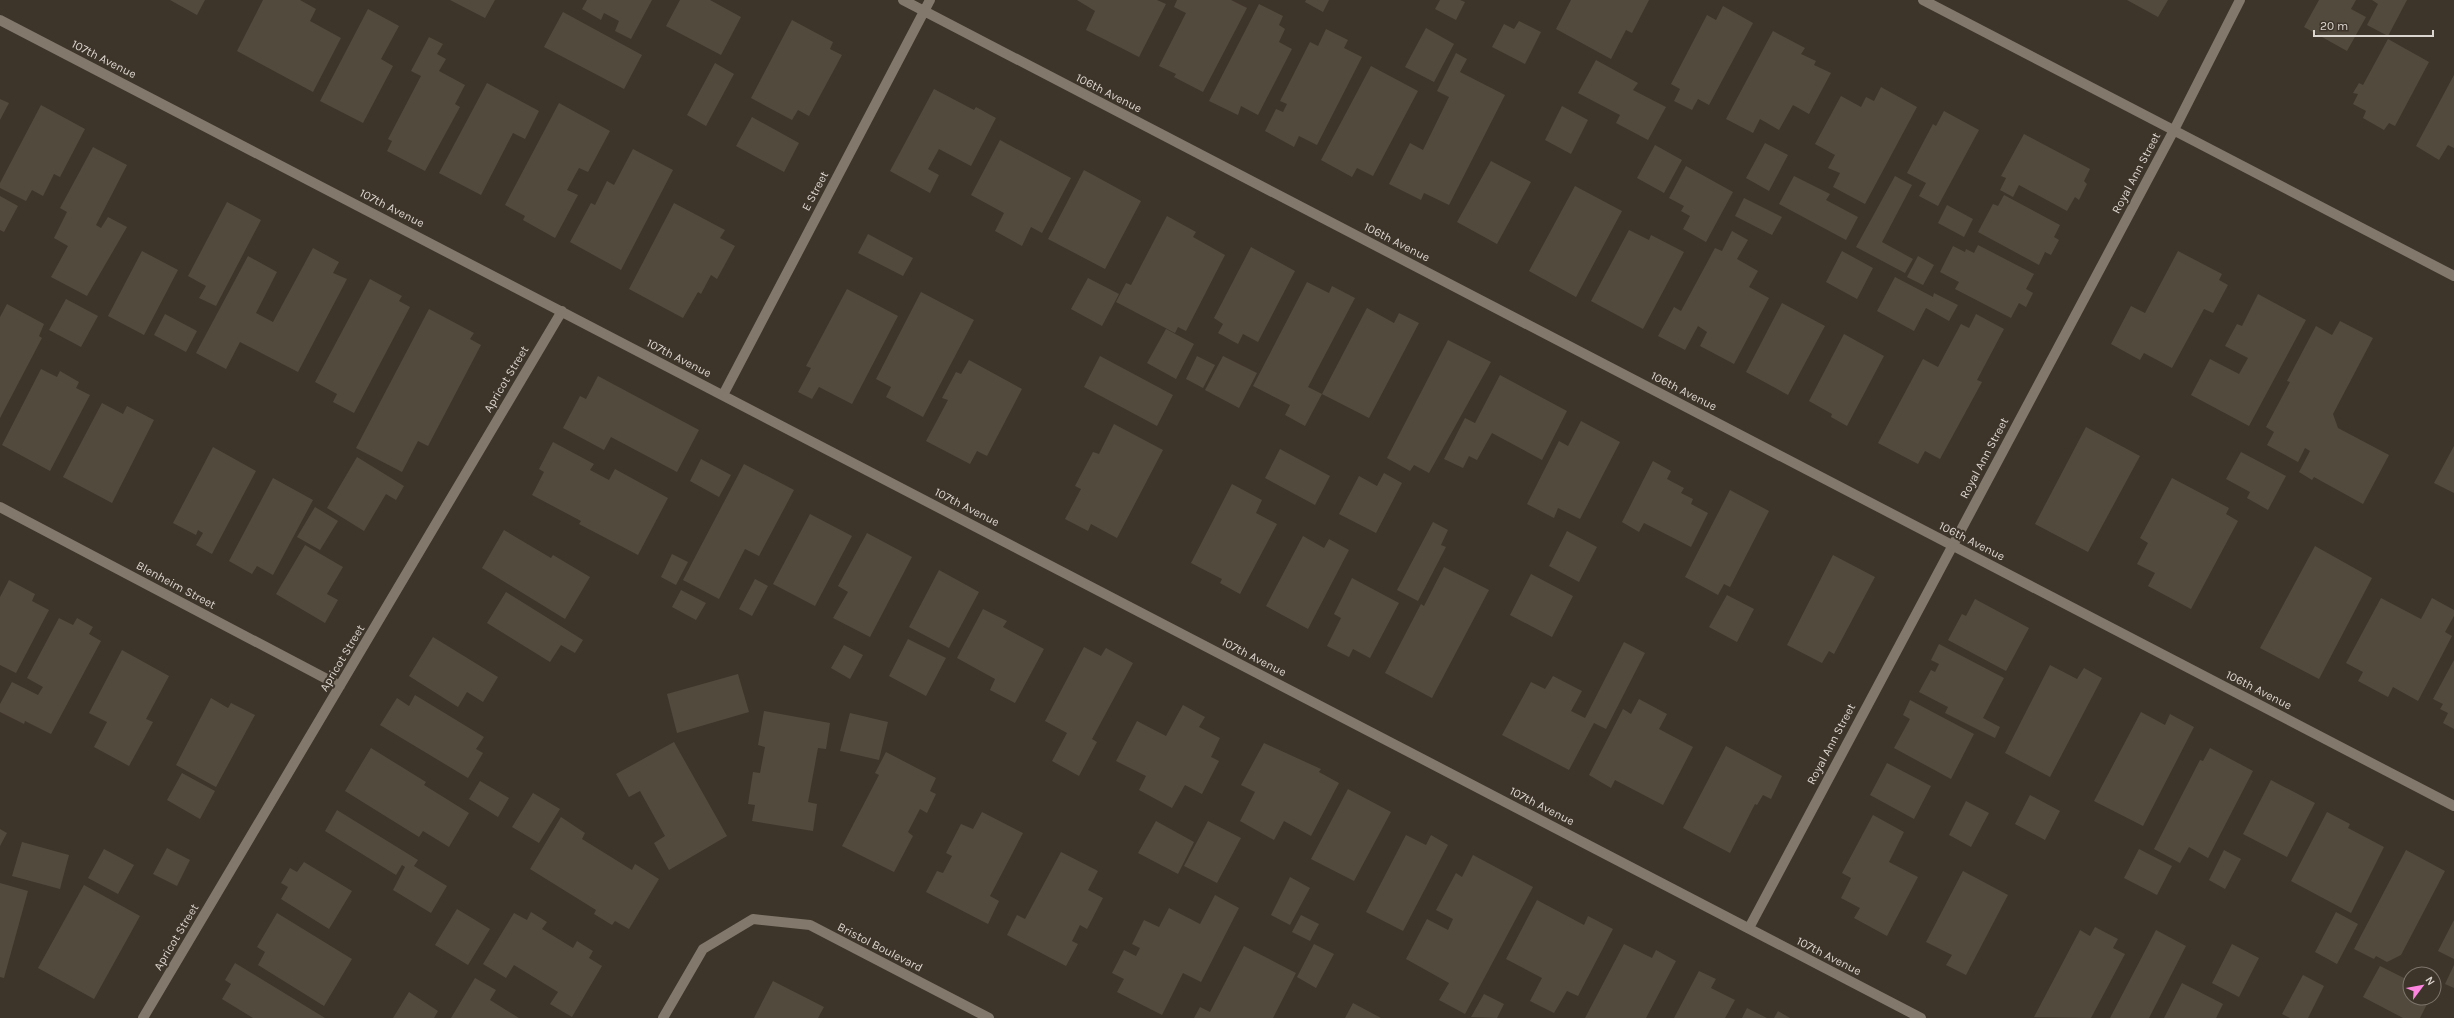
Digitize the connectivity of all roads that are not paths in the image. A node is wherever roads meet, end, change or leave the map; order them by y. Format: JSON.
{"nodes":[{"id":1,"x":903,"y":0,"type":"edge"},
{"id":2,"x":930,"y":0,"type":"edge"},
{"id":3,"x":1923,"y":0,"type":"edge"},
{"id":4,"x":2240,"y":0,"type":"edge"},
{"id":5,"x":925,"y":11,"type":"junction"},
{"id":6,"x":0,"y":20,"type":"edge"},
{"id":7,"x":2174,"y":130,"type":"junction"},
{"id":8,"x":2454,"y":276,"type":"edge"},
{"id":9,"x":562,"y":311,"type":"junction"},
{"id":10,"x":723,"y":395,"type":"junction"},
{"id":11,"x":0,"y":507,"type":"edge"},
{"id":12,"x":1952,"y":545,"type":"junction"},
{"id":13,"x":340,"y":686,"type":"junction"},
{"id":14,"x":2454,"y":806,"type":"edge"},
{"id":15,"x":1749,"y":928,"type":"junction"},
{"id":16,"x":143,"y":1018,"type":"edge"},
{"id":17,"x":663,"y":1018,"type":"edge"},
{"id":18,"x":988,"y":1018,"type":"edge"},
{"id":19,"x":1921,"y":1018,"type":"edge"}],
"edges":[{"from":1,"to":5,"type":"street","name":"106th Avenue"},
{"from":2,"to":5,"type":"street","name":"E Street"},
{"from":3,"to":7,"type":"street"},
{"from":4,"to":7,"type":"street","name":"Royal Ann Street"},
{"from":5,"to":10,"type":"street","name":"E Street"},
{"from":5,"to":12,"type":"street","name":"106th Avenue"},
{"from":6,"to":9,"type":"street","name":"107th Avenue"},
{"from":7,"to":8,"type":"street"},
{"from":7,"to":12,"type":"street","name":"Royal Ann Street"},
{"from":9,"to":10,"type":"street","name":"107th Avenue"},
{"from":9,"to":13,"type":"street","name":"Apricot Street"},
{"from":10,"to":15,"type":"street","name":"107th Avenue"},
{"from":11,"to":13,"type":"street","name":"Blenheim Street"},
{"from":12,"to":14,"type":"street","name":"106th Avenue"},
{"from":12,"to":15,"type":"street","name":"Royal Ann Street"},
{"from":13,"to":16,"type":"street","name":"Apricot Street"},
{"from":15,"to":19,"type":"street","name":"107th Avenue"},
{"from":17,"to":18,"type":"street","name":"Bristol Boulevard"}]}
